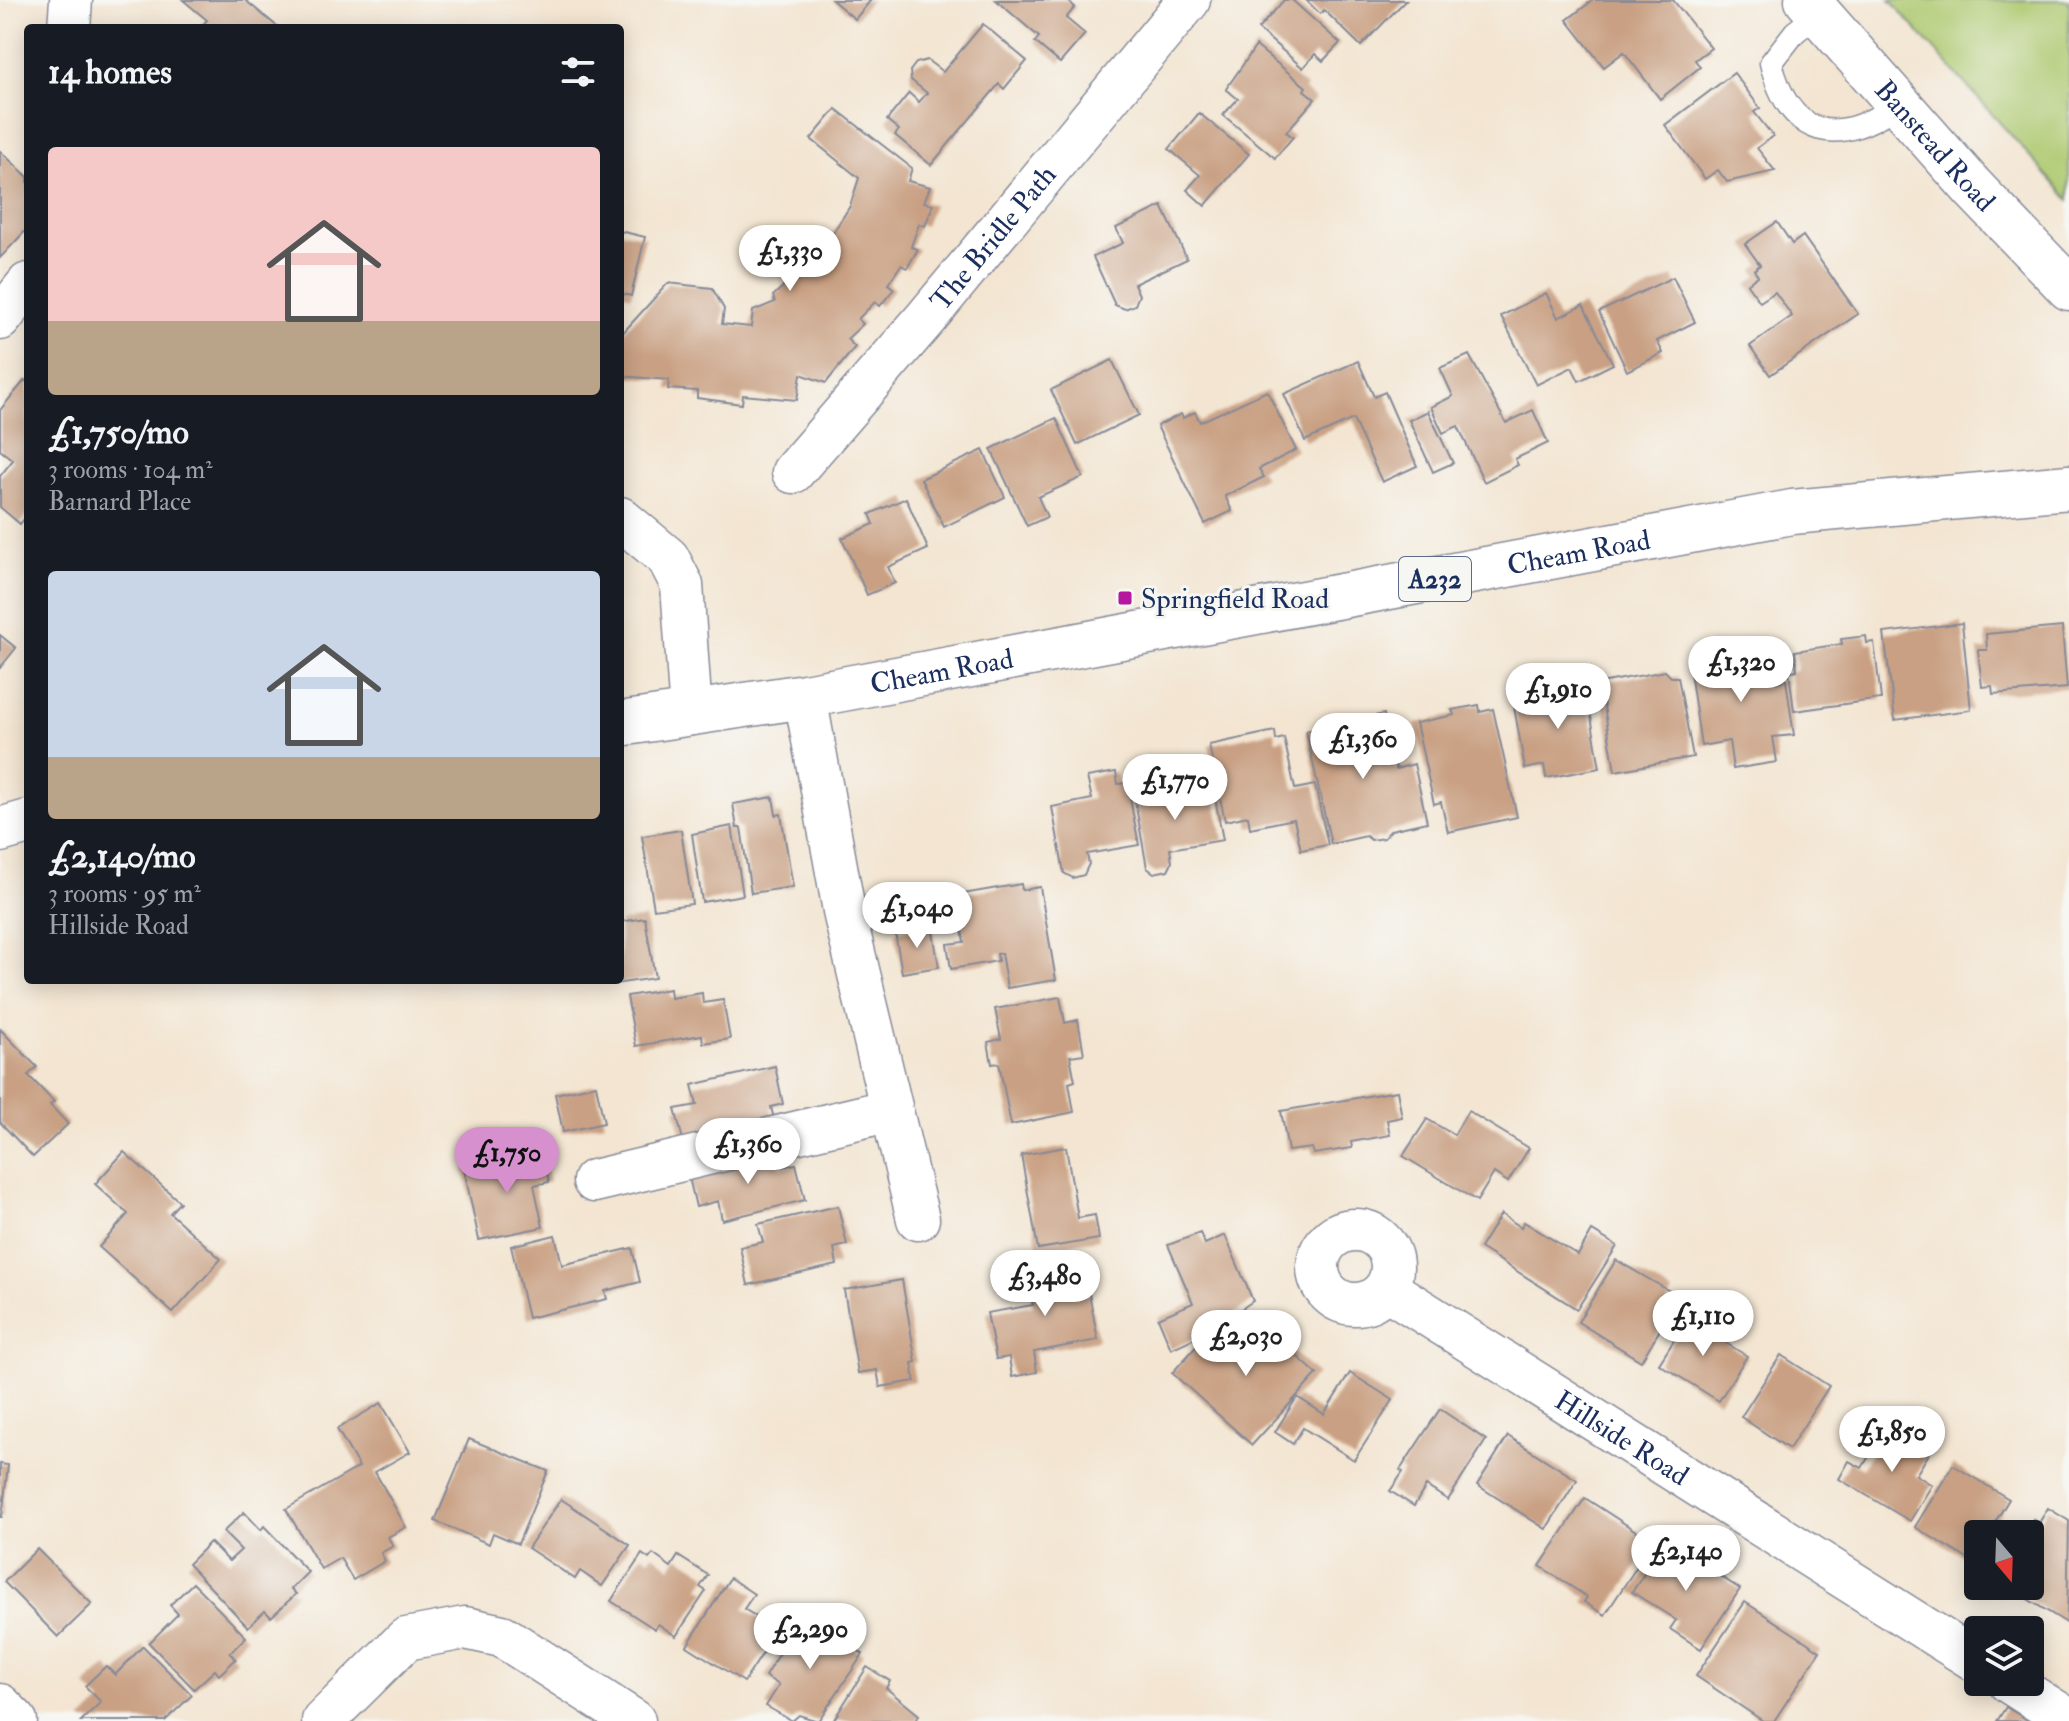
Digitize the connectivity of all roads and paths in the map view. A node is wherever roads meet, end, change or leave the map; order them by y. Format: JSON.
{"nodes":[{"id":1,"x":71,"y":0,"type":"edge"},
{"id":2,"x":1188,"y":0,"type":"edge"},
{"id":3,"x":1813,"y":7,"type":"edge"},
{"id":4,"x":69,"y":24,"type":"edge"},
{"id":5,"x":1898,"y":104,"type":"junction"},
{"id":6,"x":2069,"y":288,"type":"edge"},
{"id":7,"x":24,"y":289,"type":"edge"},
{"id":8,"x":0,"y":319,"type":"edge"},
{"id":9,"x":793,"y":472,"type":"dead end"},
{"id":10,"x":2069,"y":487,"type":"edge"},
{"id":11,"x":624,"y":521,"type":"edge"},
{"id":12,"x":805,"y":696,"type":"junction"},
{"id":13,"x":691,"y":714,"type":"junction"},
{"id":14,"x":624,"y":723,"type":"edge"},
{"id":15,"x":24,"y":823,"type":"edge"},
{"id":16,"x":0,"y":830,"type":"edge"},
{"id":17,"x":891,"y":1110,"type":"junction"},
{"id":18,"x":594,"y":1181,"type":"dead end"},
{"id":19,"x":918,"y":1219,"type":"dead end"},
{"id":20,"x":1387,"y":1289,"type":"dead end"},
{"id":21,"x":1964,"y":1653,"type":"edge"},
{"id":22,"x":2031,"y":1696,"type":"edge"},
{"id":23,"x":0,"y":1705,"type":"edge"},
{"id":24,"x":2069,"y":1720,"type":"edge"},
{"id":25,"x":16,"y":1721,"type":"edge"},
{"id":26,"x":323,"y":1721,"type":"edge"},
{"id":27,"x":634,"y":1721,"type":"edge"}],
"edges":[{"from":1,"to":4,"type":"street"},
{"from":2,"to":9,"type":"street","name":"The Bridle Path"},
{"from":3,"to":5,"type":"main road","name":"Banstead Road"},
{"from":3,"to":5,"type":"lane"},
{"from":5,"to":6,"type":"main road","name":"Banstead Road"},
{"from":7,"to":8,"type":"street"},
{"from":10,"to":12,"type":"main road","name":"Cheam Road","number":"A232"},
{"from":11,"to":13,"type":"street"},
{"from":12,"to":13,"type":"main road","name":"Cheam Road","number":"A232"},
{"from":12,"to":17,"type":"street"},
{"from":13,"to":14,"type":"main road","name":"Cheam Road","number":"A232"},
{"from":15,"to":16,"type":"main road"},
{"from":17,"to":18,"type":"street"},
{"from":17,"to":19,"type":"street"},
{"from":20,"to":21,"type":"street","name":"Hillside Road"},
{"from":22,"to":24,"type":"street"},
{"from":23,"to":25,"type":"street"},
{"from":26,"to":27,"type":"street"}]}
